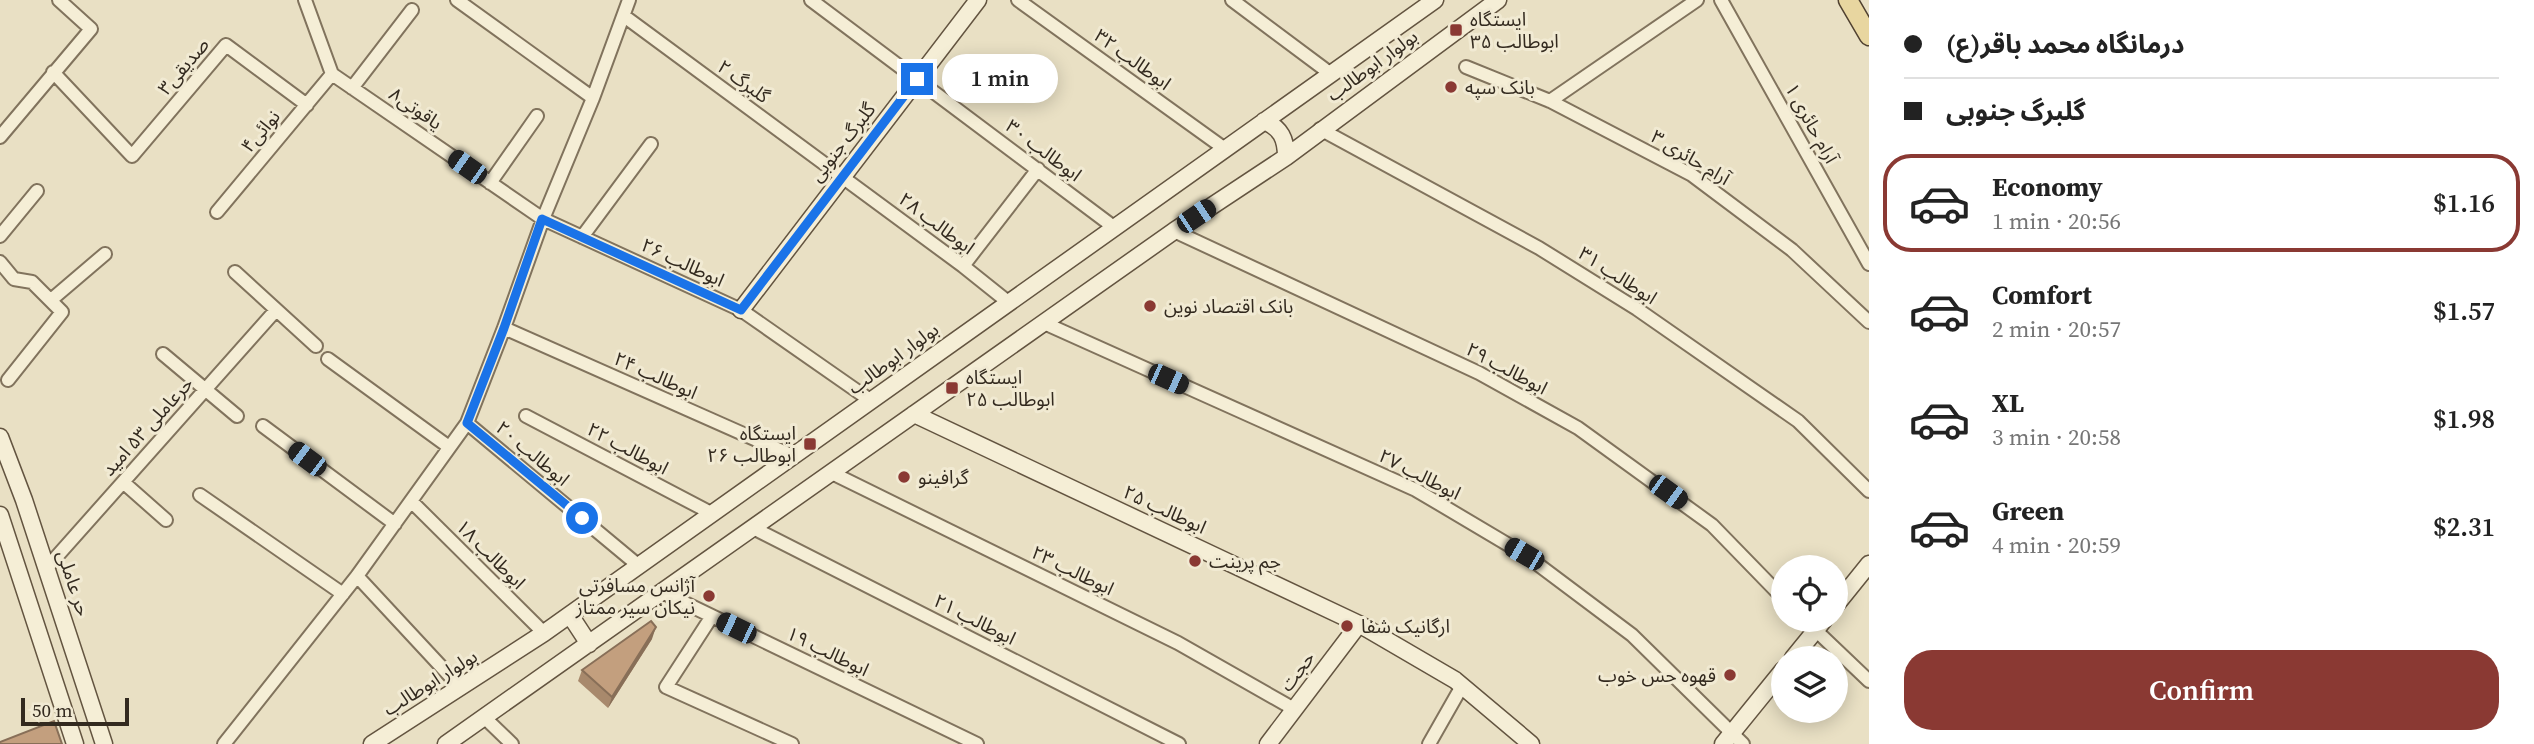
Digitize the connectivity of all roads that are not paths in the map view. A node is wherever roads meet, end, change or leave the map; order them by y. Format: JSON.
{"nodes":[{"id":1,"x":59,"y":0,"type":"edge"},
{"id":2,"x":305,"y":0,"type":"edge"},
{"id":3,"x":457,"y":0,"type":"edge"},
{"id":4,"x":629,"y":0,"type":"edge"},
{"id":5,"x":811,"y":0,"type":"edge"},
{"id":6,"x":978,"y":0,"type":"edge"},
{"id":7,"x":1018,"y":0,"type":"edge"},
{"id":8,"x":1232,"y":0,"type":"edge"},
{"id":9,"x":1435,"y":0,"type":"edge"},
{"id":10,"x":1498,"y":0,"type":"edge"},
{"id":11,"x":1697,"y":0,"type":"edge"},
{"id":12,"x":1721,"y":0,"type":"edge"},
{"id":13,"x":1848,"y":0,"type":"edge"},
{"id":14,"x":412,"y":10,"type":"dead end"},
{"id":15,"x":624,"y":16,"type":"junction"},
{"id":16,"x":1869,"y":36,"type":"edge"},
{"id":17,"x":1466,"y":67,"type":"dead end"},
{"id":18,"x":53,"y":72,"type":"junction"},
{"id":19,"x":332,"y":74,"type":"junction"},
{"id":20,"x":1331,"y":74,"type":"junction"},
{"id":21,"x":917,"y":79,"type":"junction"},
{"id":22,"x":352,"y":88,"type":"junction"},
{"id":23,"x":593,"y":98,"type":"junction"},
{"id":24,"x":1550,"y":101,"type":"junction"},
{"id":25,"x":307,"y":105,"type":"junction"},
{"id":26,"x":537,"y":116,"type":"dead end"},
{"id":27,"x":1264,"y":121,"type":"junction"},
{"id":28,"x":1320,"y":129,"type":"junction"},
{"id":29,"x":0,"y":137,"type":"edge"},
{"id":30,"x":651,"y":144,"type":"dead end"},
{"id":31,"x":1225,"y":149,"type":"junction"},
{"id":32,"x":1286,"y":157,"type":"junction"},
{"id":33,"x":1038,"y":169,"type":"junction"},
{"id":34,"x":841,"y":177,"type":"junction"},
{"id":35,"x":490,"y":183,"type":"junction"},
{"id":36,"x":37,"y":191,"type":"dead end"},
{"id":37,"x":217,"y":212,"type":"dead end"},
{"id":38,"x":542,"y":219,"type":"junction"},
{"id":39,"x":1115,"y":228,"type":"junction"},
{"id":40,"x":1174,"y":231,"type":"junction"},
{"id":41,"x":0,"y":236,"type":"edge"},
{"id":42,"x":582,"y":237,"type":"junction"},
{"id":43,"x":105,"y":254,"type":"dead end"},
{"id":44,"x":0,"y":262,"type":"edge"},
{"id":45,"x":1869,"y":264,"type":"edge"},
{"id":46,"x":962,"y":266,"type":"junction"},
{"id":47,"x":235,"y":272,"type":"dead end"},
{"id":48,"x":51,"y":300,"type":"junction"},
{"id":49,"x":1008,"y":302,"type":"junction"},
{"id":50,"x":276,"y":310,"type":"junction"},
{"id":51,"x":741,"y":310,"type":"junction"},
{"id":52,"x":1869,"y":322,"type":"edge"},
{"id":53,"x":1044,"y":323,"type":"junction"},
{"id":54,"x":504,"y":328,"type":"junction"},
{"id":55,"x":316,"y":346,"type":"dead end"},
{"id":56,"x":163,"y":354,"type":"dead end"},
{"id":57,"x":328,"y":359,"type":"dead end"},
{"id":58,"x":8,"y":380,"type":"dead end"},
{"id":59,"x":205,"y":390,"type":"junction"},
{"id":60,"x":870,"y":400,"type":"junction"},
{"id":61,"x":915,"y":414,"type":"junction"},
{"id":62,"x":237,"y":416,"type":"dead end"},
{"id":63,"x":526,"y":416,"type":"dead end"},
{"id":64,"x":467,"y":423,"type":"junction"},
{"id":65,"x":263,"y":426,"type":"dead end"},
{"id":66,"x":0,"y":437,"type":"edge"},
{"id":67,"x":449,"y":447,"type":"junction"},
{"id":68,"x":793,"y":456,"type":"junction"},
{"id":69,"x":832,"y":472,"type":"junction"},
{"id":70,"x":123,"y":482,"type":"junction"},
{"id":71,"x":1869,"y":491,"type":"edge"},
{"id":72,"x":200,"y":495,"type":"dead end"},
{"id":73,"x":411,"y":501,"type":"junction"},
{"id":74,"x":713,"y":513,"type":"junction"},
{"id":75,"x":0,"y":515,"type":"edge"},
{"id":76,"x":166,"y":520,"type":"dead end"},
{"id":77,"x":395,"y":524,"type":"junction"},
{"id":78,"x":753,"y":528,"type":"junction"},
{"id":79,"x":1869,"y":564,"type":"edge"},
{"id":80,"x":46,"y":566,"type":"junction"},
{"id":81,"x":639,"y":566,"type":"junction"},
{"id":82,"x":358,"y":576,"type":"junction"},
{"id":83,"x":1771,"y":585,"type":"edge"},
{"id":84,"x":1848,"y":590,"type":"edge"},
{"id":85,"x":663,"y":592,"type":"junction"},
{"id":86,"x":343,"y":594,"type":"junction"},
{"id":87,"x":570,"y":615,"type":"junction"},
{"id":88,"x":712,"y":616,"type":"junction"},
{"id":89,"x":1359,"y":624,"type":"junction"},
{"id":90,"x":1823,"y":632,"type":"edge"},
{"id":91,"x":544,"y":633,"type":"junction"},
{"id":92,"x":589,"y":644,"type":"junction"},
{"id":93,"x":1869,"y":681,"type":"edge"},
{"id":94,"x":1462,"y":686,"type":"junction"},
{"id":95,"x":1771,"y":686,"type":"edge"},
{"id":96,"x":461,"y":688,"type":"junction"},
{"id":97,"x":1294,"y":709,"type":"junction"},
{"id":98,"x":484,"y":717,"type":"junction"},
{"id":99,"x":1732,"y":740,"type":"edge"},
{"id":100,"x":788,"y":743,"type":"edge"},
{"id":101,"x":75,"y":744,"type":"edge"},
{"id":102,"x":104,"y":744,"type":"edge"},
{"id":103,"x":224,"y":744,"type":"edge"},
{"id":104,"x":372,"y":744,"type":"edge"},
{"id":105,"x":446,"y":744,"type":"edge"},
{"id":106,"x":512,"y":744,"type":"edge"},
{"id":107,"x":977,"y":744,"type":"edge"},
{"id":108,"x":1179,"y":744,"type":"edge"},
{"id":109,"x":1268,"y":744,"type":"edge"},
{"id":110,"x":1429,"y":744,"type":"edge"},
{"id":111,"x":1531,"y":744,"type":"edge"}],
"edges":[{"from":1,"to":18,"type":"street"},
{"from":2,"to":19,"type":"street"},
{"from":3,"to":23,"type":"street"},
{"from":4,"to":15,"type":"street"},
{"from":5,"to":21,"type":"street","name":"ابوطالب ۳۰"},
{"from":6,"to":21,"type":"main road","name":"گلبرگ جنوبی"},
{"from":7,"to":31,"type":"street","name":"ابوطالب ۳۲"},
{"from":8,"to":20,"type":"street"},
{"from":9,"to":20,"type":"main road","name":"بولوار ابوطالب"},
{"from":10,"to":28,"type":"main road","name":"بولوار ابوطالب"},
{"from":11,"to":24,"type":"street"},
{"from":12,"to":45,"type":"street","name":"آرام حائری ۱"},
{"from":13,"to":16,"type":"main road"},
{"from":14,"to":22,"type":"street"},
{"from":15,"to":23,"type":"street"},
{"from":15,"to":34,"type":"street","name":"گلبرگ ۲"},
{"from":17,"to":24,"type":"street","name":"آرام حائری ۳"},
{"from":18,"to":25,"type":"street","name":"صدیقی۳"},
{"from":18,"to":29,"type":"street"},
{"from":19,"to":22,"type":"street","name":"یاقوتی۸"},
{"from":19,"to":25,"type":"street","name":"نوائی۴"},
{"from":20,"to":27,"type":"main road","name":"بولوار ابوطالب"},
{"from":21,"to":33,"type":"street","name":"ابوطالب ۳۰"},
{"from":21,"to":34,"type":"main road","name":"گلبرگ جنوبی"},
{"from":22,"to":35,"type":"street","name":"یاقوتی۸"},
{"from":23,"to":38,"type":"street"},
{"from":24,"to":52,"type":"street","name":"آرام حائری ۳"},
{"from":25,"to":37,"type":"street","name":"نوائی۴"},
{"from":26,"to":35,"type":"street"},
{"from":27,"to":31,"type":"main road","name":"بولوار ابوطالب"},
{"from":27,"to":32,"type":"main road"},
{"from":28,"to":32,"type":"main road","name":"بولوار ابوطالب"},
{"from":28,"to":71,"type":"street","name":"ابوطالب ۳۱"},
{"from":30,"to":42,"type":"street"},
{"from":31,"to":39,"type":"main road","name":"بولوار ابوطالب"},
{"from":32,"to":40,"type":"main road","name":"بولوار ابوطالب"},
{"from":33,"to":39,"type":"street","name":"ابوطالب ۳۰"},
{"from":33,"to":46,"type":"street"},
{"from":34,"to":46,"type":"street","name":"ابوطالب ۲۸"},
{"from":34,"to":51,"type":"main road","name":"گلبرگ جنوبی"},
{"from":35,"to":38,"type":"street","name":"یاقوتی۸"},
{"from":36,"to":41,"type":"street"},
{"from":38,"to":42,"type":"street","name":"ابوطالب ۲۶"},
{"from":38,"to":54,"type":"street"},
{"from":39,"to":49,"type":"main road","name":"بولوار ابوطالب"},
{"from":40,"to":53,"type":"main road","name":"بولوار ابوطالب"},
{"from":40,"to":83,"type":"street","name":"ابوطالب ۲۹"},
{"from":42,"to":51,"type":"street","name":"ابوطالب ۲۶"},
{"from":43,"to":48,"type":"street"},
{"from":44,"to":48,"type":"street"},
{"from":46,"to":49,"type":"street","name":"ابوطالب ۲۸"},
{"from":47,"to":50,"type":"street"},
{"from":48,"to":58,"type":"street"},
{"from":49,"to":60,"type":"main road","name":"بولوار ابوطالب"},
{"from":50,"to":55,"type":"street"},
{"from":50,"to":59,"type":"street","name":"حرعاملی ۵۳ امید"},
{"from":51,"to":60,"type":"street","name":"ابوطالب ۲۶"},
{"from":53,"to":61,"type":"main road","name":"بولوار ابوطالب"},
{"from":53,"to":99,"type":"street","name":"ابوطالب ۲۷"},
{"from":54,"to":64,"type":"street"},
{"from":54,"to":68,"type":"street","name":"ابوطالب ۲۴"},
{"from":56,"to":59,"type":"street"},
{"from":57,"to":67,"type":"street"},
{"from":59,"to":62,"type":"street"},
{"from":59,"to":70,"type":"street","name":"حرعاملی ۵۳ امید"},
{"from":60,"to":68,"type":"main road","name":"بولوار ابوطالب"},
{"from":61,"to":69,"type":"main road","name":"بولوار ابوطالب"},
{"from":61,"to":89,"type":"main road","name":"ابوطالب ۲۵"},
{"from":63,"to":74,"type":"street","name":"ابوطالب ۲۲"},
{"from":64,"to":67,"type":"street"},
{"from":64,"to":81,"type":"street","name":"ابوطالب ۲۰"},
{"from":65,"to":77,"type":"street"},
{"from":66,"to":80,"type":"main road","name":"حر عاملی"},
{"from":67,"to":73,"type":"street"},
{"from":68,"to":74,"type":"main road","name":"بولوار ابوطالب"},
{"from":69,"to":78,"type":"main road","name":"بولوار ابوطالب"},
{"from":69,"to":97,"type":"street","name":"ابوطالب ۲۳"},
{"from":70,"to":76,"type":"street"},
{"from":70,"to":80,"type":"street","name":"حرعاملی ۵۳ امید"},
{"from":72,"to":86,"type":"street"},
{"from":73,"to":77,"type":"street"},
{"from":73,"to":91,"type":"street","name":"ابوطالب ۱۸"},
{"from":74,"to":81,"type":"main road","name":"بولوار ابوطالب"},
{"from":75,"to":101,"type":"main road"},
{"from":77,"to":82,"type":"street"},
{"from":78,"to":85,"type":"main road","name":"بولوار ابوطالب"},
{"from":78,"to":108,"type":"street","name":"ابوطالب ۲۱"},
{"from":79,"to":84,"type":"main road"},
{"from":80,"to":102,"type":"main road","name":"حر عاملی"},
{"from":81,"to":87,"type":"main road","name":"بولوار ابوطالب"},
{"from":82,"to":86,"type":"street"},
{"from":82,"to":96,"type":"street"},
{"from":85,"to":88,"type":"street","name":"ابوطالب ۱۹"},
{"from":85,"to":92,"type":"main road","name":"بولوار ابوطالب"},
{"from":86,"to":103,"type":"street"},
{"from":87,"to":91,"type":"main road","name":"بولوار ابوطالب"},
{"from":87,"to":92,"type":"main road"},
{"from":88,"to":100,"type":"street"},
{"from":88,"to":107,"type":"street","name":"ابوطالب ۱۹"},
{"from":89,"to":94,"type":"main road","name":"ابوطالب ۲۵"},
{"from":89,"to":97,"type":"main road","name":"حجت"},
{"from":90,"to":93,"type":"street"},
{"from":91,"to":96,"type":"main road","name":"بولوار ابوطالب"},
{"from":92,"to":98,"type":"main road","name":"بولوار ابوطالب"},
{"from":94,"to":110,"type":"street"},
{"from":94,"to":111,"type":"main road","name":"ابوطالب ۲۵"},
{"from":95,"to":99,"type":"main road"},
{"from":96,"to":104,"type":"main road","name":"بولوار ابوطالب"},
{"from":97,"to":109,"type":"main road","name":"حجت"},
{"from":98,"to":105,"type":"main road","name":"بولوار ابوطالب"},
{"from":98,"to":106,"type":"street"}]}
